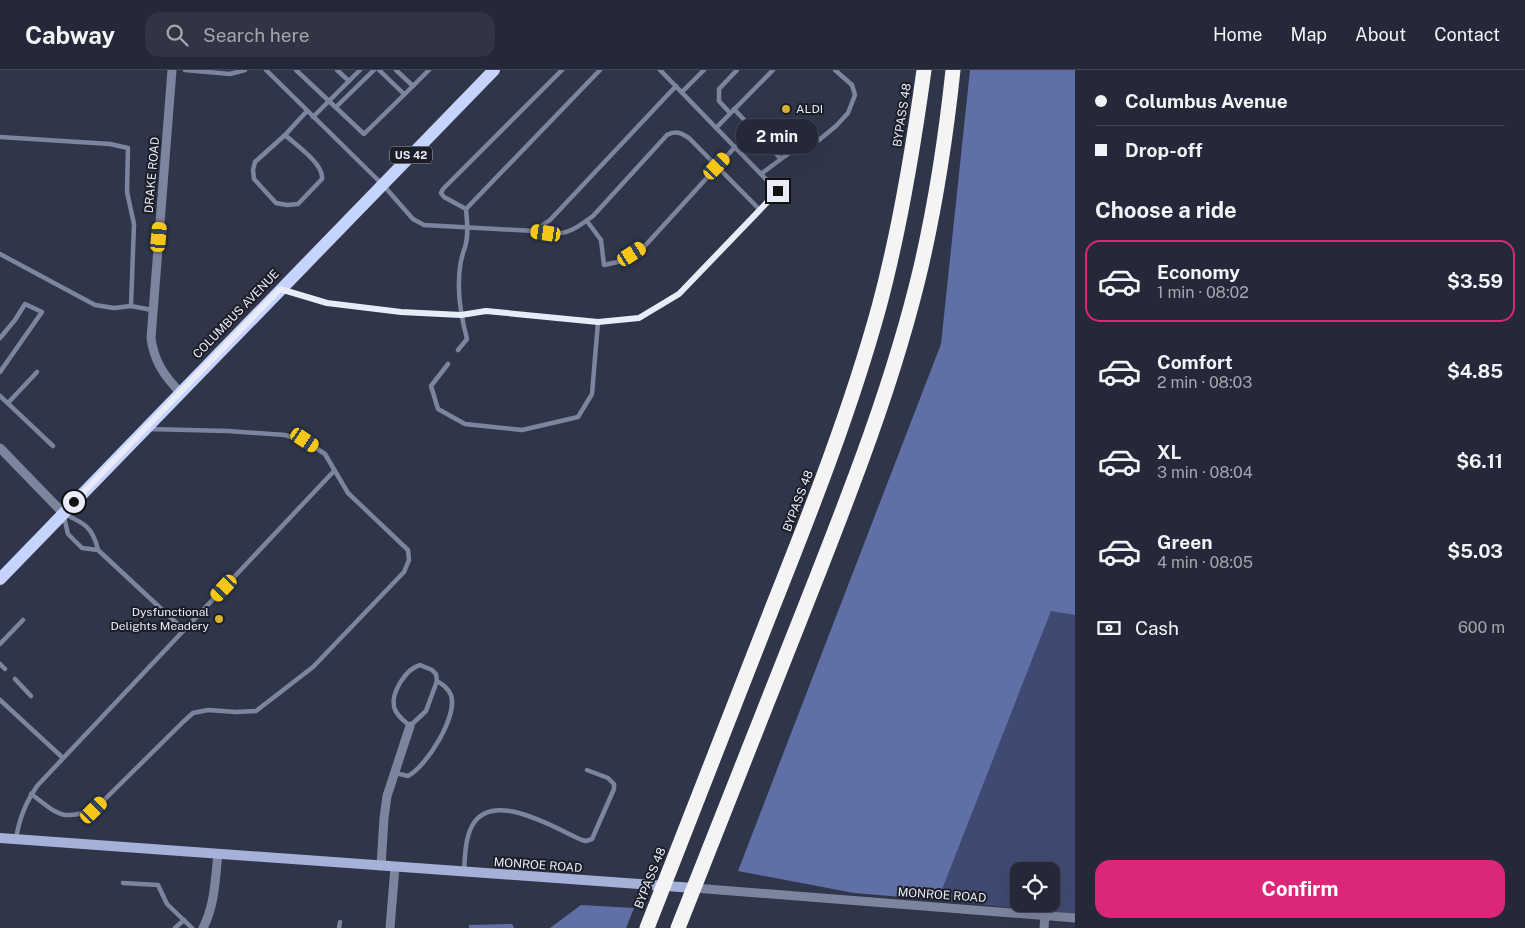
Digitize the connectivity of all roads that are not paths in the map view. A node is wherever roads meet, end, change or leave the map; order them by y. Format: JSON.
{"nodes":[{"id":1,"x":172,"y":70,"type":"edge"},
{"id":2,"x":184,"y":70,"type":"edge"},
{"id":3,"x":245,"y":70,"type":"edge"},
{"id":4,"x":266,"y":70,"type":"edge"},
{"id":5,"x":296,"y":70,"type":"edge"},
{"id":6,"x":338,"y":70,"type":"edge"},
{"id":7,"x":360,"y":70,"type":"edge"},
{"id":8,"x":374,"y":70,"type":"edge"},
{"id":9,"x":379,"y":70,"type":"edge"},
{"id":10,"x":396,"y":70,"type":"edge"},
{"id":11,"x":494,"y":70,"type":"edge"},
{"id":12,"x":562,"y":70,"type":"edge"},
{"id":13,"x":600,"y":70,"type":"edge"},
{"id":14,"x":660,"y":70,"type":"edge"},
{"id":15,"x":737,"y":70,"type":"edge"},
{"id":16,"x":773,"y":70,"type":"edge"},
{"id":17,"x":835,"y":70,"type":"edge"},
{"id":18,"x":924,"y":70,"type":"edge"},
{"id":19,"x":953,"y":70,"type":"edge"},
{"id":20,"x":426,"y":71,"type":"edge"},
{"id":21,"x":702,"y":71,"type":"edge"},
{"id":22,"x":349,"y":81,"type":"junction"},
{"id":23,"x":413,"y":86,"type":"junction"},
{"id":24,"x":676,"y":86,"type":"junction"},
{"id":25,"x":682,"y":92,"type":"junction"},
{"id":26,"x":404,"y":94,"type":"junction"},
{"id":27,"x":329,"y":101,"type":"junction"},
{"id":28,"x":336,"y":108,"type":"junction"},
{"id":29,"x":307,"y":111,"type":"junction"},
{"id":30,"x":732,"y":111,"type":"junction"},
{"id":31,"x":313,"y":117,"type":"junction"},
{"id":32,"x":716,"y":128,"type":"junction"},
{"id":33,"x":285,"y":135,"type":"junction"},
{"id":34,"x":0,"y":137,"type":"edge"},
{"id":35,"x":735,"y":147,"type":"junction"},
{"id":36,"x":782,"y":159,"type":"junction"},
{"id":37,"x":717,"y":166,"type":"junction"},
{"id":38,"x":761,"y":174,"type":"junction"},
{"id":39,"x":383,"y":185,"type":"junction"},
{"id":40,"x":778,"y":191,"type":"junction"},
{"id":41,"x":786,"y":200,"type":"dead end"},
{"id":42,"x":466,"y":209,"type":"junction"},
{"id":43,"x":760,"y":210,"type":"junction"},
{"id":44,"x":587,"y":221,"type":"junction"},
{"id":45,"x":467,"y":228,"type":"junction"},
{"id":46,"x":534,"y":232,"type":"junction"},
{"id":47,"x":0,"y":254,"type":"edge"},
{"id":48,"x":280,"y":289,"type":"junction"},
{"id":49,"x":131,"y":306,"type":"junction"},
{"id":50,"x":152,"y":310,"type":"junction"},
{"id":51,"x":461,"y":315,"type":"junction"},
{"id":52,"x":598,"y":322,"type":"junction"},
{"id":53,"x":0,"y":338,"type":"edge"},
{"id":54,"x":458,"y":350,"type":"dead end"},
{"id":55,"x":448,"y":364,"type":"dead end"},
{"id":56,"x":0,"y":372,"type":"edge"},
{"id":57,"x":37,"y":372,"type":"dead end"},
{"id":58,"x":180,"y":392,"type":"junction"},
{"id":59,"x":0,"y":396,"type":"edge"},
{"id":60,"x":8,"y":403,"type":"junction"},
{"id":61,"x":144,"y":429,"type":"junction"},
{"id":62,"x":53,"y":446,"type":"dead end"},
{"id":63,"x":0,"y":448,"type":"edge"},
{"id":64,"x":334,"y":471,"type":"junction"},
{"id":65,"x":63,"y":513,"type":"junction"},
{"id":66,"x":98,"y":550,"type":"junction"},
{"id":67,"x":0,"y":579,"type":"edge"},
{"id":68,"x":22,"y":620,"type":"dead end"},
{"id":69,"x":184,"y":630,"type":"junction"},
{"id":70,"x":0,"y":644,"type":"edge"},
{"id":71,"x":0,"y":664,"type":"edge"},
{"id":72,"x":5,"y":669,"type":"dead end"},
{"id":73,"x":15,"y":679,"type":"dead end"},
{"id":74,"x":437,"y":681,"type":"junction"},
{"id":75,"x":31,"y":696,"type":"dead end"},
{"id":76,"x":0,"y":700,"type":"edge"},
{"id":77,"x":410,"y":726,"type":"junction"},
{"id":78,"x":62,"y":758,"type":"junction"},
{"id":79,"x":587,"y":770,"type":"dead end"},
{"id":80,"x":394,"y":772,"type":"junction"},
{"id":81,"x":31,"y":794,"type":"junction"},
{"id":82,"x":0,"y":838,"type":"edge"},
{"id":83,"x":15,"y":839,"type":"junction"},
{"id":84,"x":218,"y":854,"type":"junction"},
{"id":85,"x":381,"y":866,"type":"junction"},
{"id":86,"x":395,"y":867,"type":"junction"},
{"id":87,"x":464,"y":872,"type":"junction"},
{"id":88,"x":123,"y":883,"type":"dead end"},
{"id":89,"x":663,"y":886,"type":"junction"},
{"id":90,"x":694,"y":888,"type":"junction"},
{"id":91,"x":1045,"y":916,"type":"junction"},
{"id":92,"x":1075,"y":918,"type":"edge"},
{"id":93,"x":184,"y":920,"type":"junction"},
{"id":94,"x":340,"y":922,"type":"dead end"},
{"id":95,"x":174,"y":928,"type":"edge"},
{"id":96,"x":192,"y":928,"type":"edge"},
{"id":97,"x":203,"y":928,"type":"edge"},
{"id":98,"x":339,"y":928,"type":"edge"},
{"id":99,"x":390,"y":928,"type":"edge"},
{"id":100,"x":647,"y":928,"type":"edge"},
{"id":101,"x":678,"y":928,"type":"edge"},
{"id":102,"x":1044,"y":928,"type":"edge"}],
"edges":[{"from":1,"to":50,"type":"street","name":"DRAKE ROAD"},
{"from":2,"to":3,"type":"lane"},
{"from":4,"to":29,"type":"lane"},
{"from":5,"to":27,"type":"lane"},
{"from":6,"to":22,"type":"lane"},
{"from":7,"to":22,"type":"lane"},
{"from":8,"to":28,"type":"lane"},
{"from":9,"to":26,"type":"lane"},
{"from":10,"to":23,"type":"lane"},
{"from":11,"to":39,"type":"main road","name":"COLUMBUS AVENUE","number":"US 42"},
{"from":12,"to":42,"type":"lane"},
{"from":13,"to":42,"type":"lane"},
{"from":14,"to":24,"type":"lane"},
{"from":15,"to":30,"type":"lane"},
{"from":16,"to":30,"type":"lane"},
{"from":17,"to":36,"type":"lane"},
{"from":18,"to":89,"type":"highway","name":"BYPASS 48"},
{"from":19,"to":90,"type":"highway"},
{"from":20,"to":23,"type":"lane"},
{"from":21,"to":25,"type":"lane"},
{"from":22,"to":27,"type":"lane"},
{"from":23,"to":26,"type":"lane"},
{"from":24,"to":25,"type":"lane"},
{"from":24,"to":46,"type":"lane"},
{"from":25,"to":32,"type":"lane"},
{"from":26,"to":28,"type":"lane"},
{"from":27,"to":28,"type":"lane"},
{"from":27,"to":31,"type":"lane"},
{"from":29,"to":31,"type":"lane"},
{"from":29,"to":33,"type":"lane"},
{"from":30,"to":32,"type":"lane"},
{"from":30,"to":36,"type":"lane"},
{"from":31,"to":39,"type":"lane"},
{"from":32,"to":35,"type":"lane"},
{"from":33,"to":33,"type":"lane"},
{"from":34,"to":49,"type":"lane"},
{"from":35,"to":37,"type":"lane"},
{"from":35,"to":38,"type":"lane"},
{"from":36,"to":38,"type":"lane"},
{"from":37,"to":43,"type":"lane"},
{"from":37,"to":44,"type":"lane"},
{"from":37,"to":44,"type":"lane"},
{"from":38,"to":40,"type":"lane"},
{"from":39,"to":45,"type":"lane"},
{"from":39,"to":48,"type":"main road","name":"COLUMBUS AVENUE","number":"US 42"},
{"from":40,"to":41,"type":"lane"},
{"from":40,"to":43,"type":"lane"},
{"from":42,"to":45,"type":"lane"},
{"from":43,"to":52,"type":"lane"},
{"from":44,"to":46,"type":"lane"},
{"from":45,"to":46,"type":"lane"},
{"from":45,"to":51,"type":"lane"},
{"from":47,"to":49,"type":"lane"},
{"from":48,"to":51,"type":"lane"},
{"from":48,"to":58,"type":"main road","name":"COLUMBUS AVENUE","number":"US 42"},
{"from":49,"to":50,"type":"lane"},
{"from":50,"to":58,"type":"street","name":"DRAKE ROAD"},
{"from":51,"to":52,"type":"lane"},
{"from":51,"to":54,"type":"lane"},
{"from":52,"to":55,"type":"lane"},
{"from":53,"to":56,"type":"lane"},
{"from":57,"to":60,"type":"lane"},
{"from":58,"to":61,"type":"main road","name":"COLUMBUS AVENUE","number":"US 42"},
{"from":59,"to":60,"type":"lane"},
{"from":60,"to":62,"type":"lane"},
{"from":61,"to":64,"type":"lane"},
{"from":61,"to":65,"type":"main road","name":"COLUMBUS AVENUE","number":"US 42"},
{"from":63,"to":65,"type":"street"},
{"from":64,"to":69,"type":"lane"},
{"from":64,"to":81,"type":"lane"},
{"from":65,"to":66,"type":"lane"},
{"from":65,"to":66,"type":"lane"},
{"from":65,"to":67,"type":"main road","name":"COLUMBUS AVENUE","number":"US 42"},
{"from":66,"to":69,"type":"lane"},
{"from":68,"to":70,"type":"lane"},
{"from":69,"to":78,"type":"lane"},
{"from":71,"to":72,"type":"lane"},
{"from":73,"to":75,"type":"lane"},
{"from":74,"to":77,"type":"lane"},
{"from":74,"to":77,"type":"lane"},
{"from":74,"to":80,"type":"lane"},
{"from":76,"to":78,"type":"lane"},
{"from":77,"to":80,"type":"street"},
{"from":78,"to":81,"type":"lane"},
{"from":79,"to":87,"type":"lane"},
{"from":80,"to":85,"type":"street"},
{"from":81,"to":83,"type":"lane"},
{"from":82,"to":83,"type":"street","name":"MONROE ROAD"},
{"from":83,"to":84,"type":"street","name":"MONROE ROAD"},
{"from":84,"to":85,"type":"street","name":"MONROE ROAD"},
{"from":84,"to":97,"type":"street"},
{"from":85,"to":86,"type":"street","name":"MONROE ROAD"},
{"from":86,"to":87,"type":"street","name":"MONROE ROAD"},
{"from":86,"to":99,"type":"street"},
{"from":87,"to":89,"type":"street","name":"MONROE ROAD"},
{"from":88,"to":93,"type":"lane"},
{"from":89,"to":90,"type":"street","name":"MONROE ROAD"},
{"from":89,"to":100,"type":"highway","name":"BYPASS 48"},
{"from":90,"to":91,"type":"street","name":"MONROE ROAD"},
{"from":90,"to":101,"type":"highway"},
{"from":91,"to":92,"type":"street","name":"MONROE ROAD"},
{"from":91,"to":102,"type":"street"},
{"from":93,"to":95,"type":"lane"},
{"from":93,"to":96,"type":"lane"},
{"from":94,"to":98,"type":"lane"}]}
